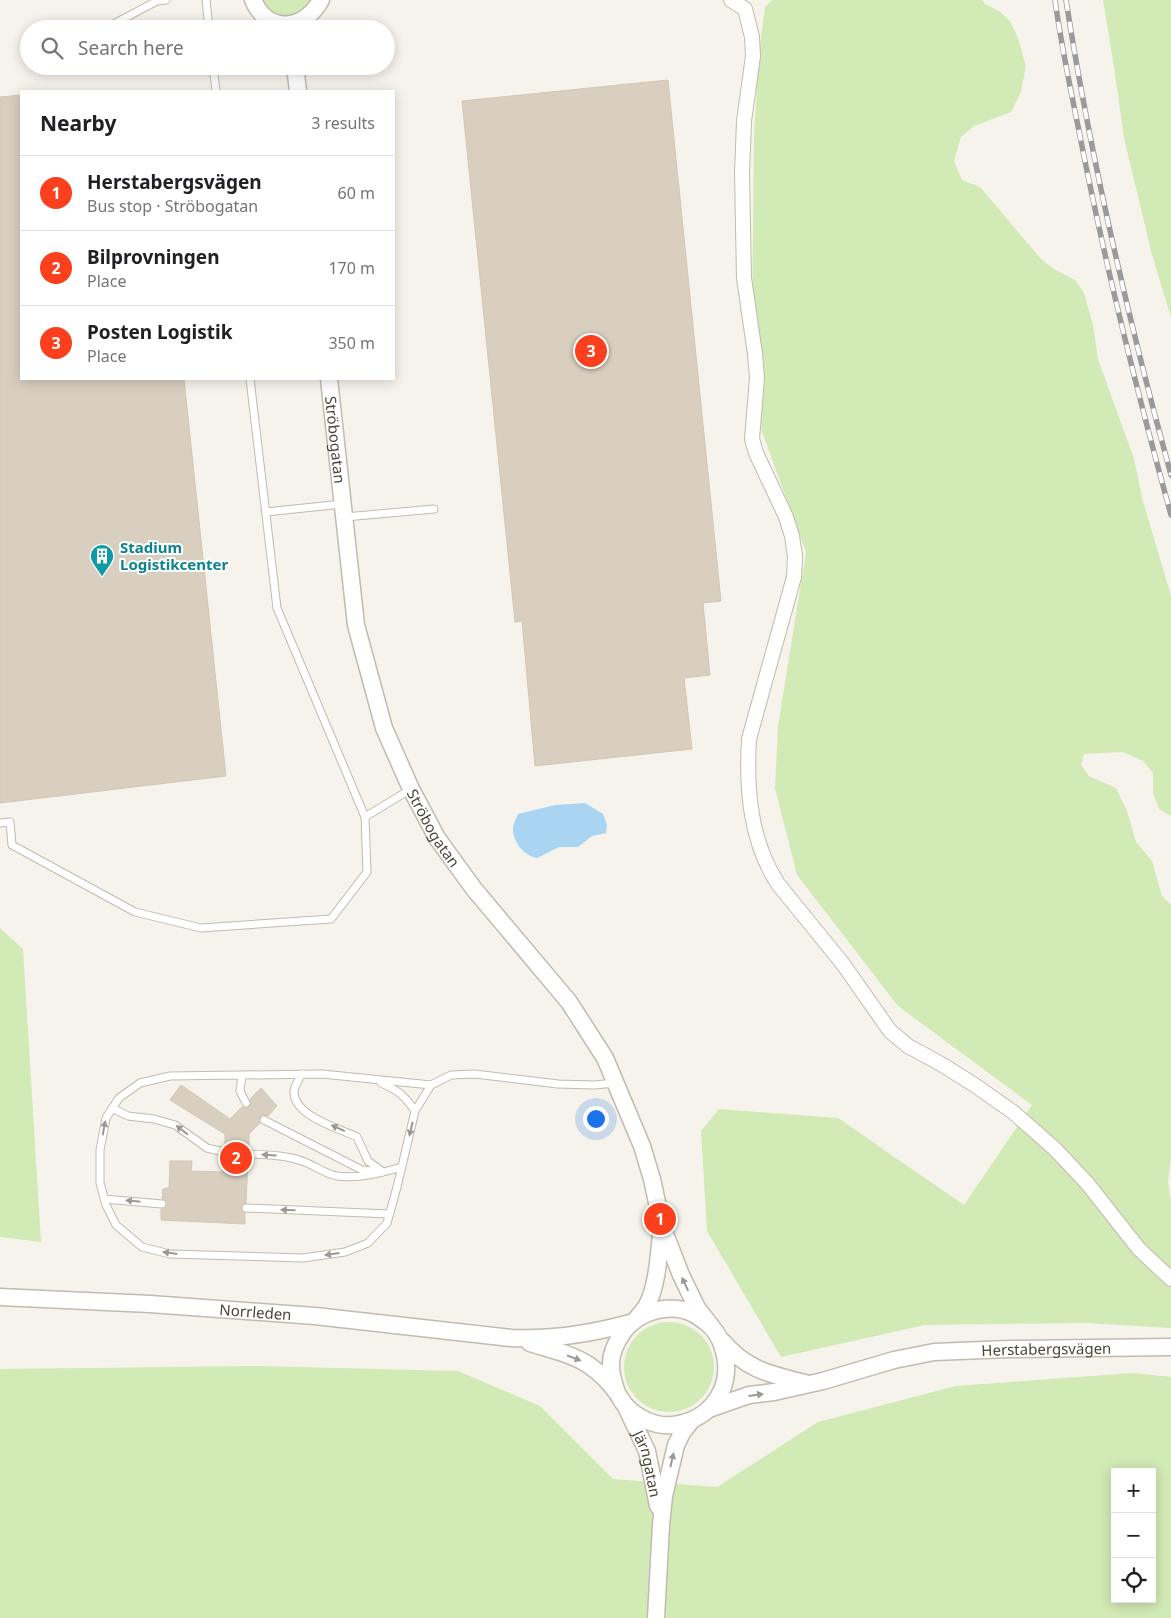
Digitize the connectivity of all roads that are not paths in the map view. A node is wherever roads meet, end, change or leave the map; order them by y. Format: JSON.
{"nodes":[{"id":1,"x":166,"y":0,"type":"edge"},
{"id":2,"x":206,"y":0,"type":"edge"},
{"id":3,"x":253,"y":0,"type":"edge"},
{"id":4,"x":321,"y":0,"type":"edge"},
{"id":5,"x":731,"y":0,"type":"edge"},
{"id":6,"x":121,"y":20,"type":"edge"},
{"id":7,"x":208,"y":20,"type":"edge"},
{"id":8,"x":269,"y":20,"type":"edge"},
{"id":9,"x":307,"y":20,"type":"edge"},
{"id":10,"x":214,"y":75,"type":"edge"},
{"id":11,"x":296,"y":75,"type":"edge"},
{"id":12,"x":216,"y":90,"type":"edge"},
{"id":13,"x":298,"y":90,"type":"edge"},
{"id":14,"x":250,"y":380,"type":"edge"},
{"id":15,"x":329,"y":380,"type":"edge"},
{"id":16,"x":434,"y":509,"type":"dead end"},
{"id":17,"x":344,"y":510,"type":"junction"},
{"id":18,"x":266,"y":512,"type":"junction"},
{"id":19,"x":411,"y":790,"type":"junction"},
{"id":20,"x":365,"y":817,"type":"junction"},
{"id":21,"x":0,"y":823,"type":"edge"},
{"id":22,"x":302,"y":1074,"type":"junction"},
{"id":23,"x":242,"y":1075,"type":"junction"},
{"id":24,"x":376,"y":1081,"type":"junction"},
{"id":25,"x":616,"y":1083,"type":"junction"},
{"id":26,"x":431,"y":1085,"type":"junction"},
{"id":27,"x":246,"y":1103,"type":"dead end"},
{"id":28,"x":112,"y":1108,"type":"junction"},
{"id":29,"x":415,"y":1111,"type":"junction"},
{"id":30,"x":264,"y":1120,"type":"dead end"},
{"id":31,"x":224,"y":1152,"type":"dead end"},
{"id":32,"x":248,"y":1154,"type":"dead end"},
{"id":33,"x":402,"y":1167,"type":"junction"},
{"id":34,"x":383,"y":1172,"type":"junction"},
{"id":35,"x":104,"y":1199,"type":"junction"},
{"id":36,"x":162,"y":1204,"type":"dead end"},
{"id":37,"x":246,"y":1208,"type":"dead end"},
{"id":38,"x":389,"y":1214,"type":"junction"},
{"id":39,"x":662,"y":1226,"type":"junction"},
{"id":40,"x":1171,"y":1279,"type":"edge"},
{"id":41,"x":0,"y":1297,"type":"edge"},
{"id":42,"x":634,"y":1320,"type":"junction"},
{"id":43,"x":710,"y":1326,"type":"junction"},
{"id":44,"x":511,"y":1338,"type":"junction"},
{"id":45,"x":721,"y":1339,"type":"junction"},
{"id":46,"x":1171,"y":1347,"type":"edge"},
{"id":47,"x":807,"y":1384,"type":"junction"},
{"id":48,"x":621,"y":1399,"type":"junction"},
{"id":49,"x":710,"y":1409,"type":"junction"},
{"id":50,"x":691,"y":1421,"type":"junction"},
{"id":51,"x":660,"y":1526,"type":"junction"},
{"id":52,"x":656,"y":1618,"type":"edge"}],
"edges":[{"from":1,"to":6,"type":"lane"},
{"from":2,"to":7,"type":"lane"},
{"from":3,"to":8,"type":"street"},
{"from":4,"to":9,"type":"street"},
{"from":5,"to":40,"type":"street"},
{"from":10,"to":12,"type":"lane"},
{"from":11,"to":13,"type":"street"},
{"from":14,"to":18,"type":"lane"},
{"from":15,"to":17,"type":"street","name":"Ströbogatan"},
{"from":16,"to":17,"type":"lane"},
{"from":17,"to":18,"type":"lane"},
{"from":17,"to":19,"type":"street","name":"Ströbogatan"},
{"from":18,"to":20,"type":"lane"},
{"from":19,"to":20,"type":"lane"},
{"from":19,"to":25,"type":"street","name":"Ströbogatan"},
{"from":20,"to":21,"type":"lane"},
{"from":22,"to":23,"type":"lane"},
{"from":22,"to":24,"type":"lane"},
{"from":34,"to":22,"type":"lane","one_way":true},
{"from":23,"to":27,"type":"lane"},
{"from":23,"to":28,"type":"lane"},
{"from":24,"to":26,"type":"lane"},
{"from":24,"to":29,"type":"lane"},
{"from":25,"to":26,"type":"lane"},
{"from":25,"to":39,"type":"street","name":"Ströbogatan"},
{"from":26,"to":29,"type":"lane"},
{"from":31,"to":28,"type":"lane","one_way":true},
{"from":35,"to":28,"type":"lane","one_way":true},
{"from":29,"to":33,"type":"lane","one_way":true},
{"from":30,"to":34,"type":"lane"},
{"from":34,"to":32,"type":"lane","one_way":true},
{"from":33,"to":34,"type":"lane"},
{"from":33,"to":38,"type":"lane"},
{"from":36,"to":35,"type":"lane","one_way":true},
{"from":38,"to":35,"type":"lane","one_way":true},
{"from":38,"to":37,"type":"lane","one_way":true},
{"from":39,"to":42,"type":"street","name":"Ströbogatan"},
{"from":43,"to":39,"type":"street","name":"Ströbogatan","one_way":true},
{"from":41,"to":44,"type":"street","name":"Norrleden"},
{"from":42,"to":43,"type":"street"},
{"from":42,"to":44,"type":"street"},
{"from":42,"to":48,"type":"street"},
{"from":43,"to":45,"type":"street"},
{"from":44,"to":48,"type":"street","one_way":true},
{"from":45,"to":47,"type":"street","name":"Herstabergsvägen"},
{"from":45,"to":49,"type":"street"},
{"from":46,"to":47,"type":"street","name":"Herstabergsvägen"},
{"from":49,"to":47,"type":"street","name":"Herstabergsvägen","one_way":true},
{"from":48,"to":50,"type":"street"},
{"from":48,"to":51,"type":"street","name":"Järngatan"},
{"from":49,"to":50,"type":"street"},
{"from":51,"to":50,"type":"street","name":"Järngatan","one_way":true},
{"from":51,"to":52,"type":"street","name":"Järngatan"}]}
